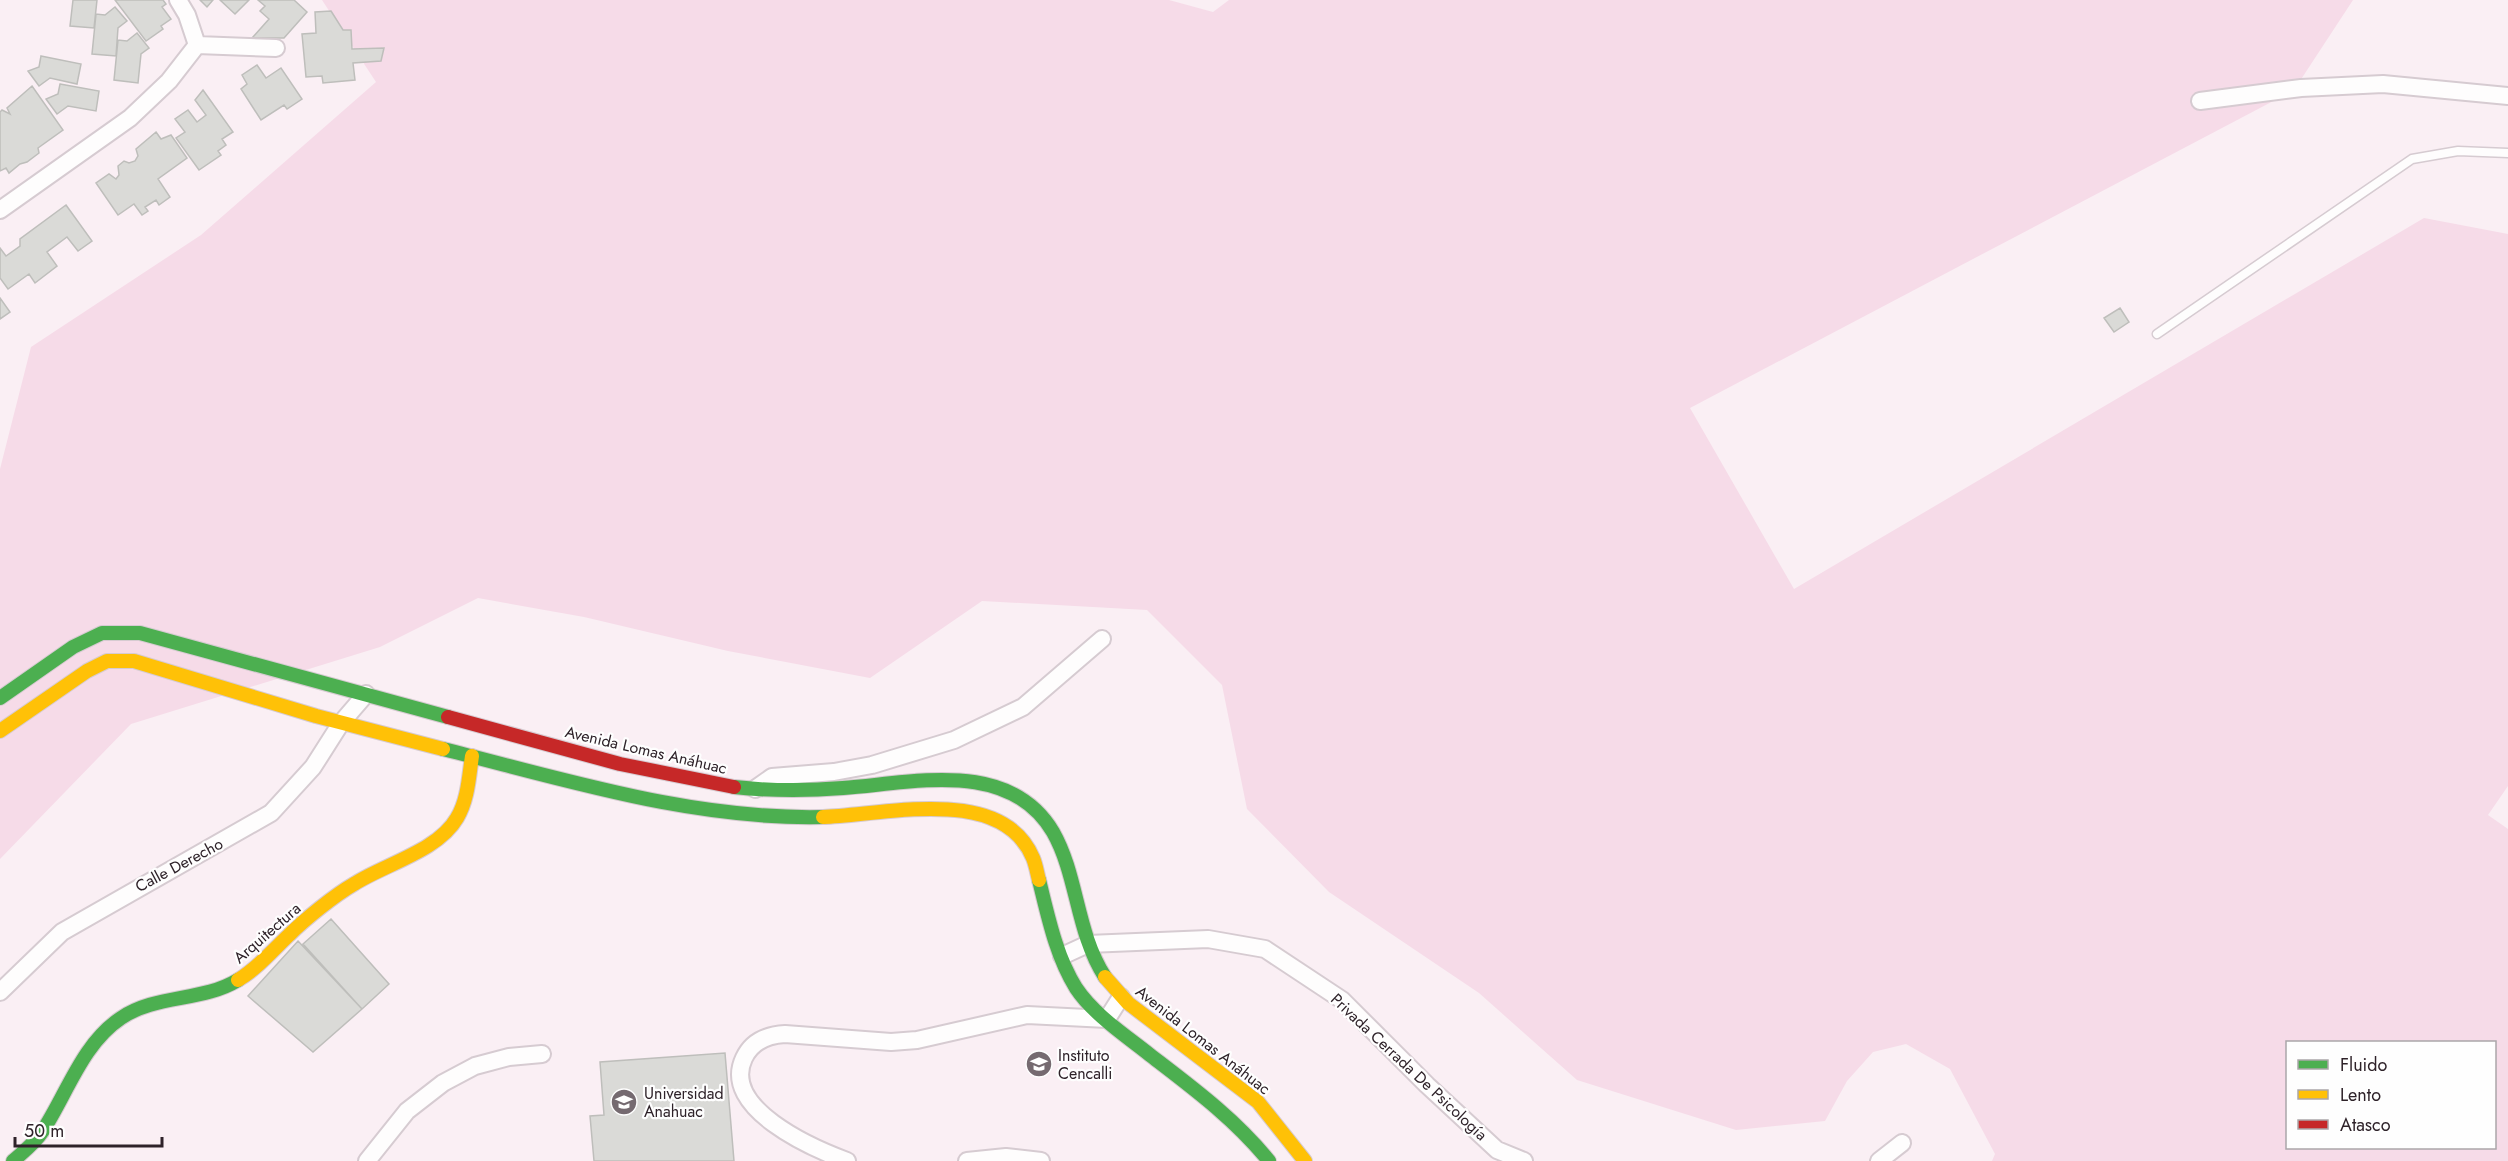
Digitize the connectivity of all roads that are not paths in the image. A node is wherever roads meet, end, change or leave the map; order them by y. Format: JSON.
{"nodes":[{"id":1,"x":178,"y":0,"type":"edge"},
{"id":2,"x":197,"y":45,"type":"junction"},
{"id":3,"x":276,"y":48,"type":"dead end"},
{"id":4,"x":2508,"y":96,"type":"edge"},
{"id":5,"x":2200,"y":101,"type":"dead end"},
{"id":6,"x":2508,"y":153,"type":"edge"},
{"id":7,"x":0,"y":210,"type":"edge"},
{"id":8,"x":2157,"y":334,"type":"dead end"},
{"id":9,"x":102,"y":633,"type":"junction"},
{"id":10,"x":1102,"y":639,"type":"dead end"},
{"id":11,"x":47,"y":647,"type":"dead end"},
{"id":12,"x":366,"y":694,"type":"junction"},
{"id":13,"x":0,"y":698,"type":"edge"},
{"id":14,"x":341,"y":723,"type":"junction"},
{"id":15,"x":0,"y":731,"type":"edge"},
{"id":16,"x":472,"y":756,"type":"junction"},
{"id":17,"x":754,"y":789,"type":"junction"},
{"id":18,"x":1088,"y":944,"type":"junction"},
{"id":19,"x":1062,"y":956,"type":"junction"},
{"id":20,"x":0,"y":992,"type":"edge"},
{"id":21,"x":1121,"y":997,"type":"junction"},
{"id":22,"x":1107,"y":1019,"type":"junction"},
{"id":23,"x":542,"y":1054,"type":"dead end"},
{"id":24,"x":1902,"y":1143,"type":"dead end"},
{"id":25,"x":13,"y":1161,"type":"edge"},
{"id":26,"x":367,"y":1161,"type":"edge"},
{"id":27,"x":847,"y":1161,"type":"edge"},
{"id":28,"x":967,"y":1161,"type":"edge"},
{"id":29,"x":1041,"y":1161,"type":"edge"},
{"id":30,"x":1269,"y":1161,"type":"edge"},
{"id":31,"x":1305,"y":1161,"type":"edge"},
{"id":32,"x":1524,"y":1161,"type":"edge"},
{"id":33,"x":1879,"y":1161,"type":"edge"}],
"edges":[{"from":1,"to":2,"type":"street"},
{"from":2,"to":3,"type":"street"},
{"from":2,"to":7,"type":"street"},
{"from":4,"to":5,"type":"street"},
{"from":6,"to":8,"type":"lane"},
{"from":9,"to":11,"type":"main road"},
{"from":9,"to":12,"type":"main road","name":"Avenida Lomas Anáhuac"},
{"from":9,"to":13,"type":"main road","name":"Avenida Lomas Anáhuac"},
{"from":10,"to":17,"type":"street"},
{"from":12,"to":14,"type":"street","name":"Calle Derecho"},
{"from":12,"to":17,"type":"main road","name":"Avenida Lomas Anáhuac"},
{"from":14,"to":15,"type":"main road"},
{"from":14,"to":16,"type":"main road"},
{"from":14,"to":20,"type":"street","name":"Calle Derecho"},
{"from":16,"to":19,"type":"main road"},
{"from":16,"to":25,"type":"main road","name":"Arquitectura"},
{"from":17,"to":18,"type":"main road","name":"Avenida Lomas Anáhuac"},
{"from":18,"to":19,"type":"street"},
{"from":18,"to":21,"type":"main road","name":"Avenida Lomas Anáhuac"},
{"from":18,"to":32,"type":"street","name":"Privada Cerrada De Psicología"},
{"from":19,"to":22,"type":"main road"},
{"from":21,"to":22,"type":"street"},
{"from":21,"to":31,"type":"main road","name":"Avenida Lomas Anáhuac"},
{"from":22,"to":27,"type":"street"},
{"from":22,"to":30,"type":"main road"},
{"from":23,"to":26,"type":"street"},
{"from":24,"to":33,"type":"street"},
{"from":28,"to":29,"type":"street"}]}
